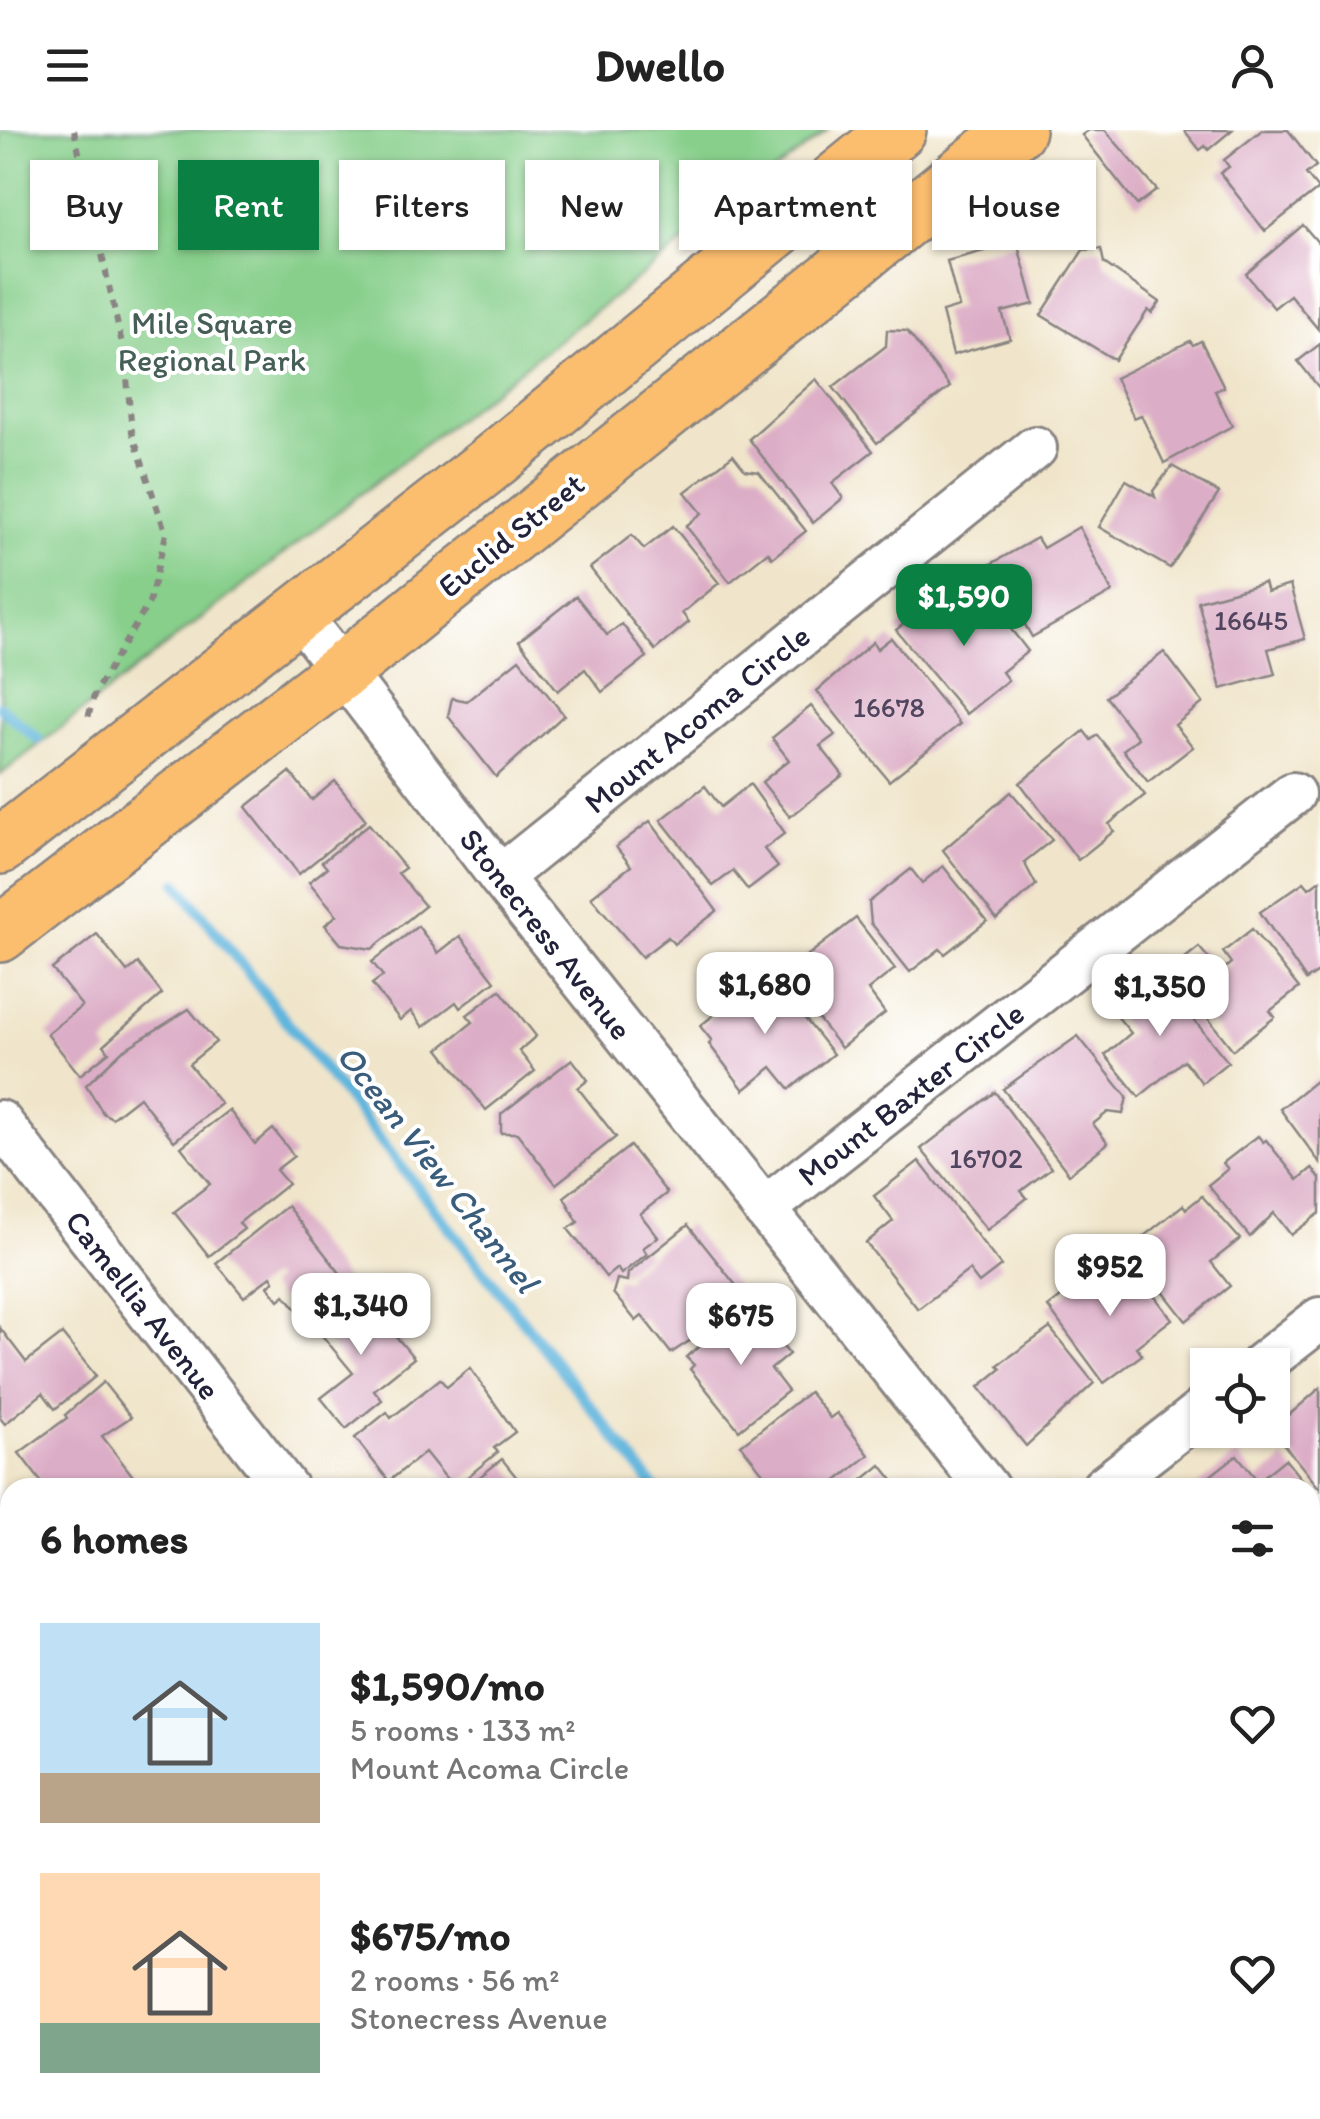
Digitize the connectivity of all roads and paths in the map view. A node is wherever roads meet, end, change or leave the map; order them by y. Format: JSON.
{"nodes":[{"id":1,"x":74,"y":130,"type":"edge"},
{"id":2,"x":898,"y":130,"type":"edge"},
{"id":3,"x":1017,"y":130,"type":"edge"},
{"id":4,"x":1035,"y":448,"type":"dead end"},
{"id":5,"x":297,"y":612,"type":"junction"},
{"id":6,"x":342,"y":671,"type":"junction"},
{"id":7,"x":75,"y":728,"type":"dead end"},
{"id":8,"x":1294,"y":794,"type":"dead end"},
{"id":9,"x":0,"y":846,"type":"edge"},
{"id":10,"x":500,"y":877,"type":"junction"},
{"id":11,"x":0,"y":934,"type":"edge"},
{"id":12,"x":0,"y":1122,"type":"edge"},
{"id":13,"x":764,"y":1208,"type":"junction"},
{"id":14,"x":1320,"y":1319,"type":"edge"},
{"id":15,"x":1283,"y":1348,"type":"edge"},
{"id":16,"x":1190,"y":1420,"type":"edge"},
{"id":17,"x":278,"y":1478,"type":"edge"},
{"id":18,"x":980,"y":1478,"type":"edge"},
{"id":19,"x":1115,"y":1478,"type":"edge"}],
"edges":[{"from":1,"to":7,"type":"path"},
{"from":2,"to":5,"type":"main road"},
{"from":3,"to":6,"type":"main road","name":"Euclid Street"},
{"from":4,"to":10,"type":"street","name":"Mount Acoma Circle"},
{"from":5,"to":6,"type":"street","name":"Stonecress Avenue"},
{"from":5,"to":9,"type":"main road"},
{"from":6,"to":10,"type":"street","name":"Stonecress Avenue"},
{"from":6,"to":11,"type":"main road","name":"Euclid Street"},
{"from":8,"to":13,"type":"street","name":"Mount Baxter Circle"},
{"from":10,"to":13,"type":"street","name":"Stonecress Avenue"},
{"from":12,"to":17,"type":"street","name":"Camellia Avenue"},
{"from":13,"to":18,"type":"street","name":"Stonecress Avenue"},
{"from":14,"to":15,"type":"street"},
{"from":16,"to":19,"type":"street"}]}
